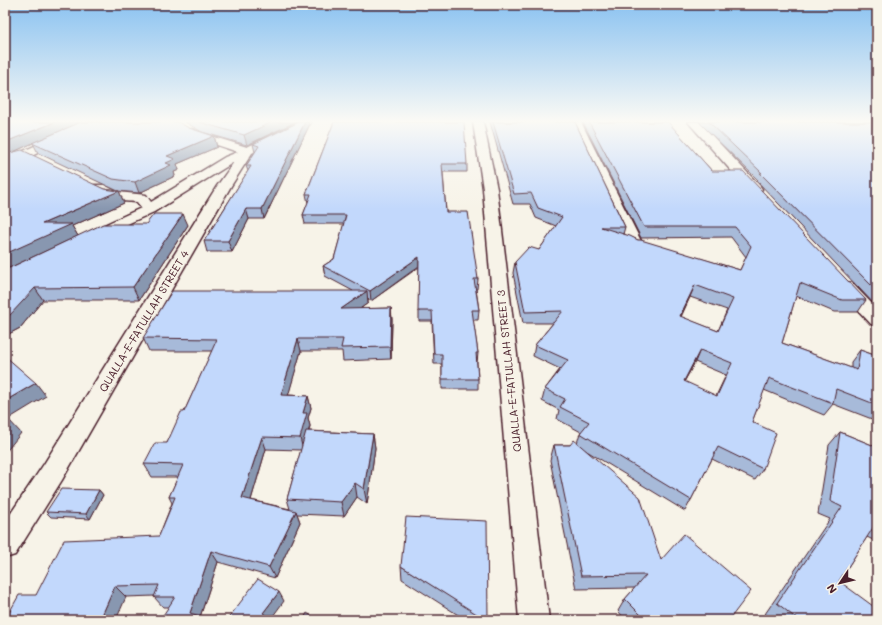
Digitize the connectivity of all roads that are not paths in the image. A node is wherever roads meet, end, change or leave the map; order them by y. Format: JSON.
{"nodes":[{"id":1,"x":7,"y":151,"type":"edge"},
{"id":2,"x":32,"y":151,"type":"edge"},
{"id":3,"x":483,"y":151,"type":"edge"},
{"id":4,"x":590,"y":151,"type":"edge"},
{"id":5,"x":720,"y":151,"type":"edge"},
{"id":6,"x":248,"y":152,"type":"joint"},
{"id":7,"x":19,"y":157,"type":"junction"},
{"id":8,"x":5,"y":161,"type":"edge"},
{"id":9,"x":44,"y":162,"type":"edge"},
{"id":10,"x":87,"y":183,"type":"edge"},
{"id":11,"x":763,"y":198,"type":"edge"},
{"id":12,"x":149,"y":209,"type":"junction"},
{"id":13,"x":84,"y":240,"type":"edge"},
{"id":14,"x":635,"y":245,"type":"edge"},
{"id":15,"x":839,"y":280,"type":"edge"},
{"id":16,"x":877,"y":320,"type":"edge"},
{"id":17,"x":5,"y":545,"type":"edge"},
{"id":18,"x":534,"y":620,"type":"edge"}],
"edges":[{"from":1,"to":7,"type":"street"},
{"from":2,"to":7,"type":"street"},
{"from":3,"to":18,"type":"street","name":"QUALLA-E-FATULLAH STREET 3"},
{"from":4,"to":14,"type":"street"},
{"from":5,"to":11,"type":"street"},
{"from":6,"to":12,"type":"street"},
{"from":6,"to":17,"type":"street","name":"QUALLA-E-FATULLAH STREET 4"},
{"from":7,"to":8,"type":"street"},
{"from":7,"to":9,"type":"street"},
{"from":10,"to":12,"type":"street"},
{"from":12,"to":13,"type":"street"},
{"from":15,"to":16,"type":"street"}]}
